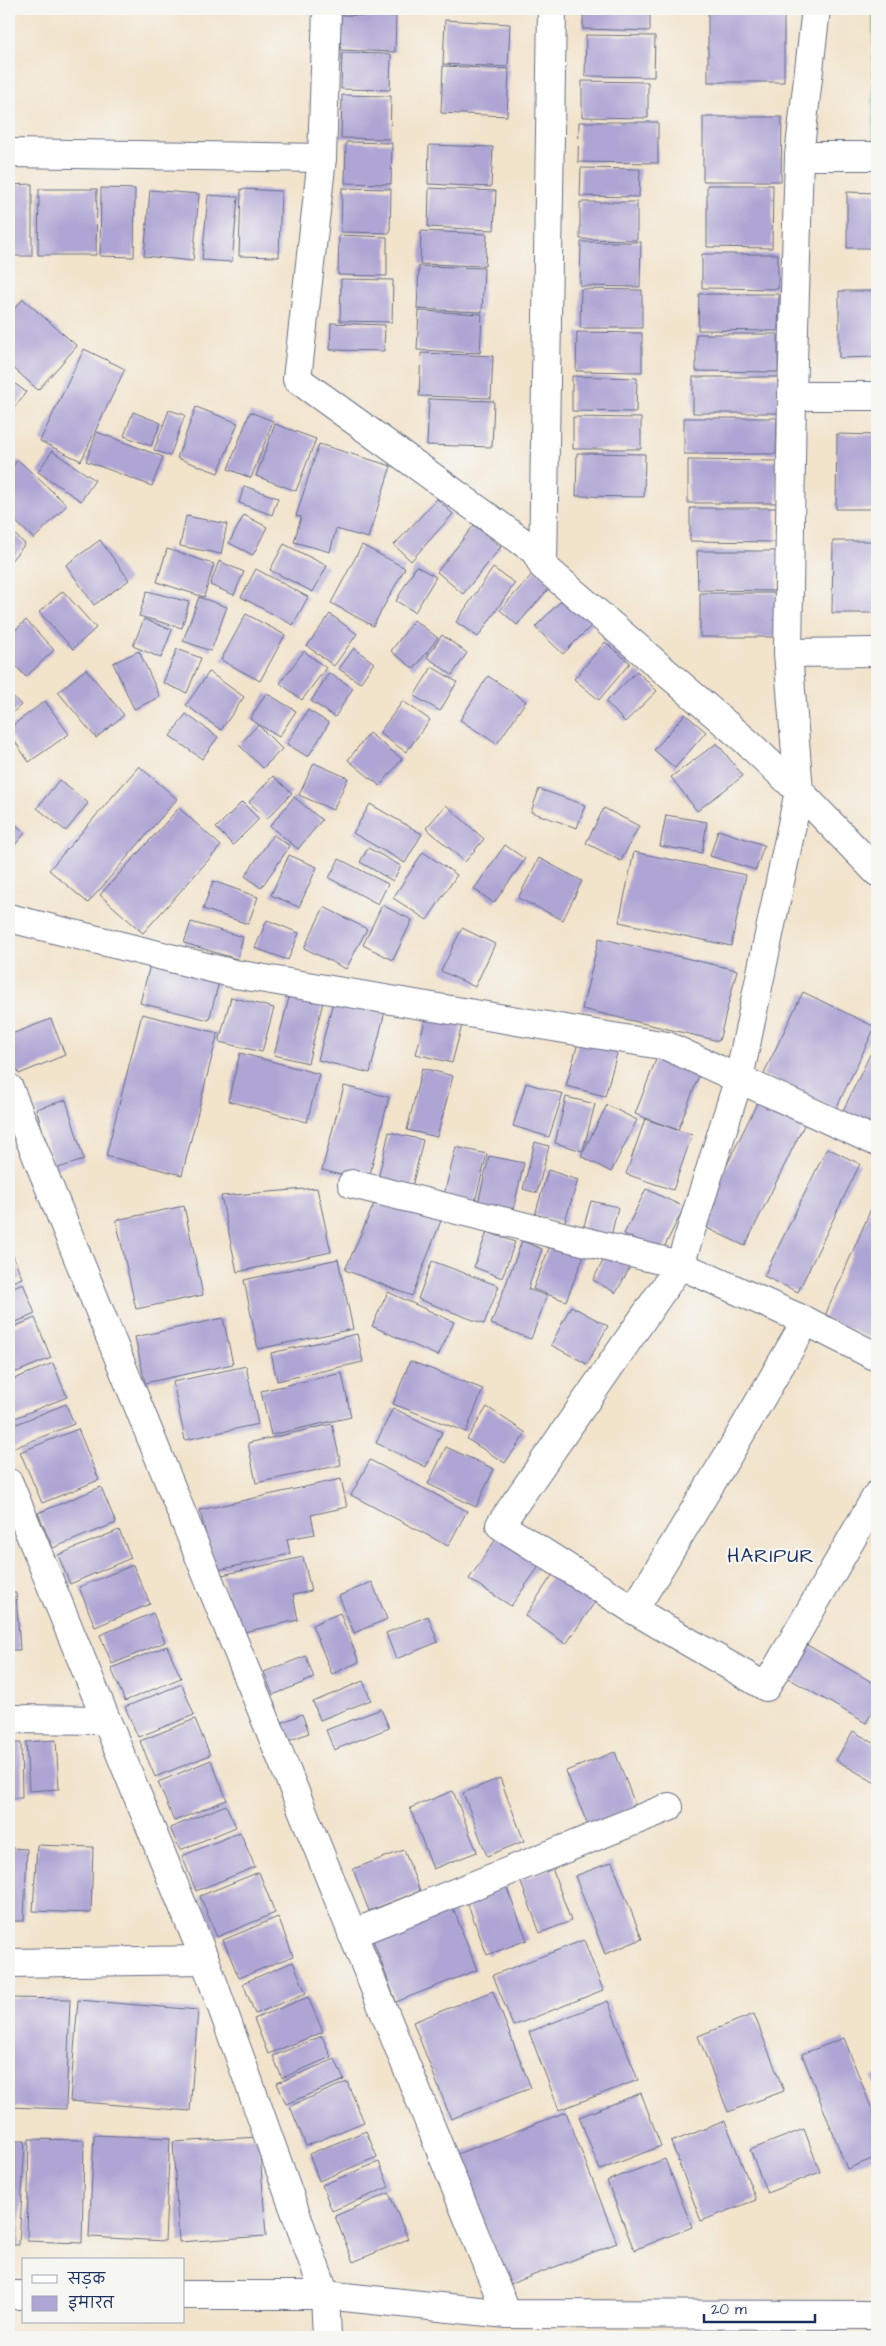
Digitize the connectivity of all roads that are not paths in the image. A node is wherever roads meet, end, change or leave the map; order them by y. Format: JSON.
{"nodes":[{"id":1,"x":327,"y":9,"type":"edge"},
{"id":2,"x":552,"y":9,"type":"edge"},
{"id":3,"x":816,"y":9,"type":"edge"},
{"id":4,"x":9,"y":153,"type":"edge"},
{"id":5,"x":799,"y":156,"type":"junction"},
{"id":6,"x":877,"y":156,"type":"edge"},
{"id":7,"x":322,"y":158,"type":"junction"},
{"id":8,"x":792,"y":396,"type":"junction"},
{"id":9,"x":877,"y":396,"type":"edge"},
{"id":10,"x":543,"y":566,"type":"junction"},
{"id":11,"x":877,"y":652,"type":"edge"},
{"id":12,"x":788,"y":653,"type":"junction"},
{"id":13,"x":799,"y":791,"type":"junction"},
{"id":14,"x":877,"y":872,"type":"edge"},
{"id":15,"x":9,"y":918,"type":"edge"},
{"id":16,"x":739,"y":1078,"type":"junction"},
{"id":17,"x":9,"y":1088,"type":"edge"},
{"id":18,"x":877,"y":1142,"type":"edge"},
{"id":19,"x":352,"y":1184,"type":"dead end"},
{"id":20,"x":680,"y":1265,"type":"junction"},
{"id":21,"x":806,"y":1321,"type":"junction"},
{"id":22,"x":877,"y":1357,"type":"edge"},
{"id":23,"x":9,"y":1483,"type":"edge"},
{"id":24,"x":877,"y":1495,"type":"edge"},
{"id":25,"x":634,"y":1610,"type":"junction"},
{"id":26,"x":9,"y":1719,"type":"edge"},
{"id":27,"x":106,"y":1720,"type":"junction"},
{"id":28,"x":669,"y":1807,"type":"dead end"},
{"id":29,"x":352,"y":1934,"type":"junction"},
{"id":30,"x":205,"y":1960,"type":"junction"},
{"id":31,"x":9,"y":1964,"type":"edge"},
{"id":32,"x":9,"y":2295,"type":"edge"},
{"id":33,"x":22,"y":2295,"type":"edge"},
{"id":34,"x":185,"y":2295,"type":"edge"},
{"id":35,"x":325,"y":2295,"type":"junction"},
{"id":36,"x":507,"y":2314,"type":"junction"},
{"id":37,"x":877,"y":2315,"type":"edge"},
{"id":38,"x":327,"y":2337,"type":"edge"}],
"edges":[{"from":1,"to":7,"type":"street"},
{"from":2,"to":10,"type":"street"},
{"from":3,"to":5,"type":"street"},
{"from":4,"to":7,"type":"street"},
{"from":5,"to":6,"type":"street"},
{"from":5,"to":8,"type":"street"},
{"from":7,"to":10,"type":"street"},
{"from":8,"to":9,"type":"street"},
{"from":8,"to":12,"type":"street"},
{"from":10,"to":13,"type":"street"},
{"from":11,"to":12,"type":"street"},
{"from":12,"to":13,"type":"street"},
{"from":13,"to":14,"type":"street"},
{"from":13,"to":16,"type":"street"},
{"from":15,"to":16,"type":"street"},
{"from":16,"to":18,"type":"street"},
{"from":16,"to":20,"type":"street"},
{"from":17,"to":29,"type":"street"},
{"from":19,"to":20,"type":"street"},
{"from":20,"to":21,"type":"street"},
{"from":20,"to":25,"type":"street"},
{"from":21,"to":22,"type":"street"},
{"from":21,"to":25,"type":"street"},
{"from":23,"to":27,"type":"street"},
{"from":24,"to":25,"type":"street"},
{"from":26,"to":27,"type":"street"},
{"from":27,"to":30,"type":"street"},
{"from":28,"to":29,"type":"street"},
{"from":29,"to":36,"type":"street"},
{"from":30,"to":31,"type":"street"},
{"from":30,"to":35,"type":"street"},
{"from":32,"to":33,"type":"street"},
{"from":34,"to":35,"type":"street"},
{"from":35,"to":36,"type":"street"},
{"from":35,"to":38,"type":"street"},
{"from":36,"to":37,"type":"street"}]}
